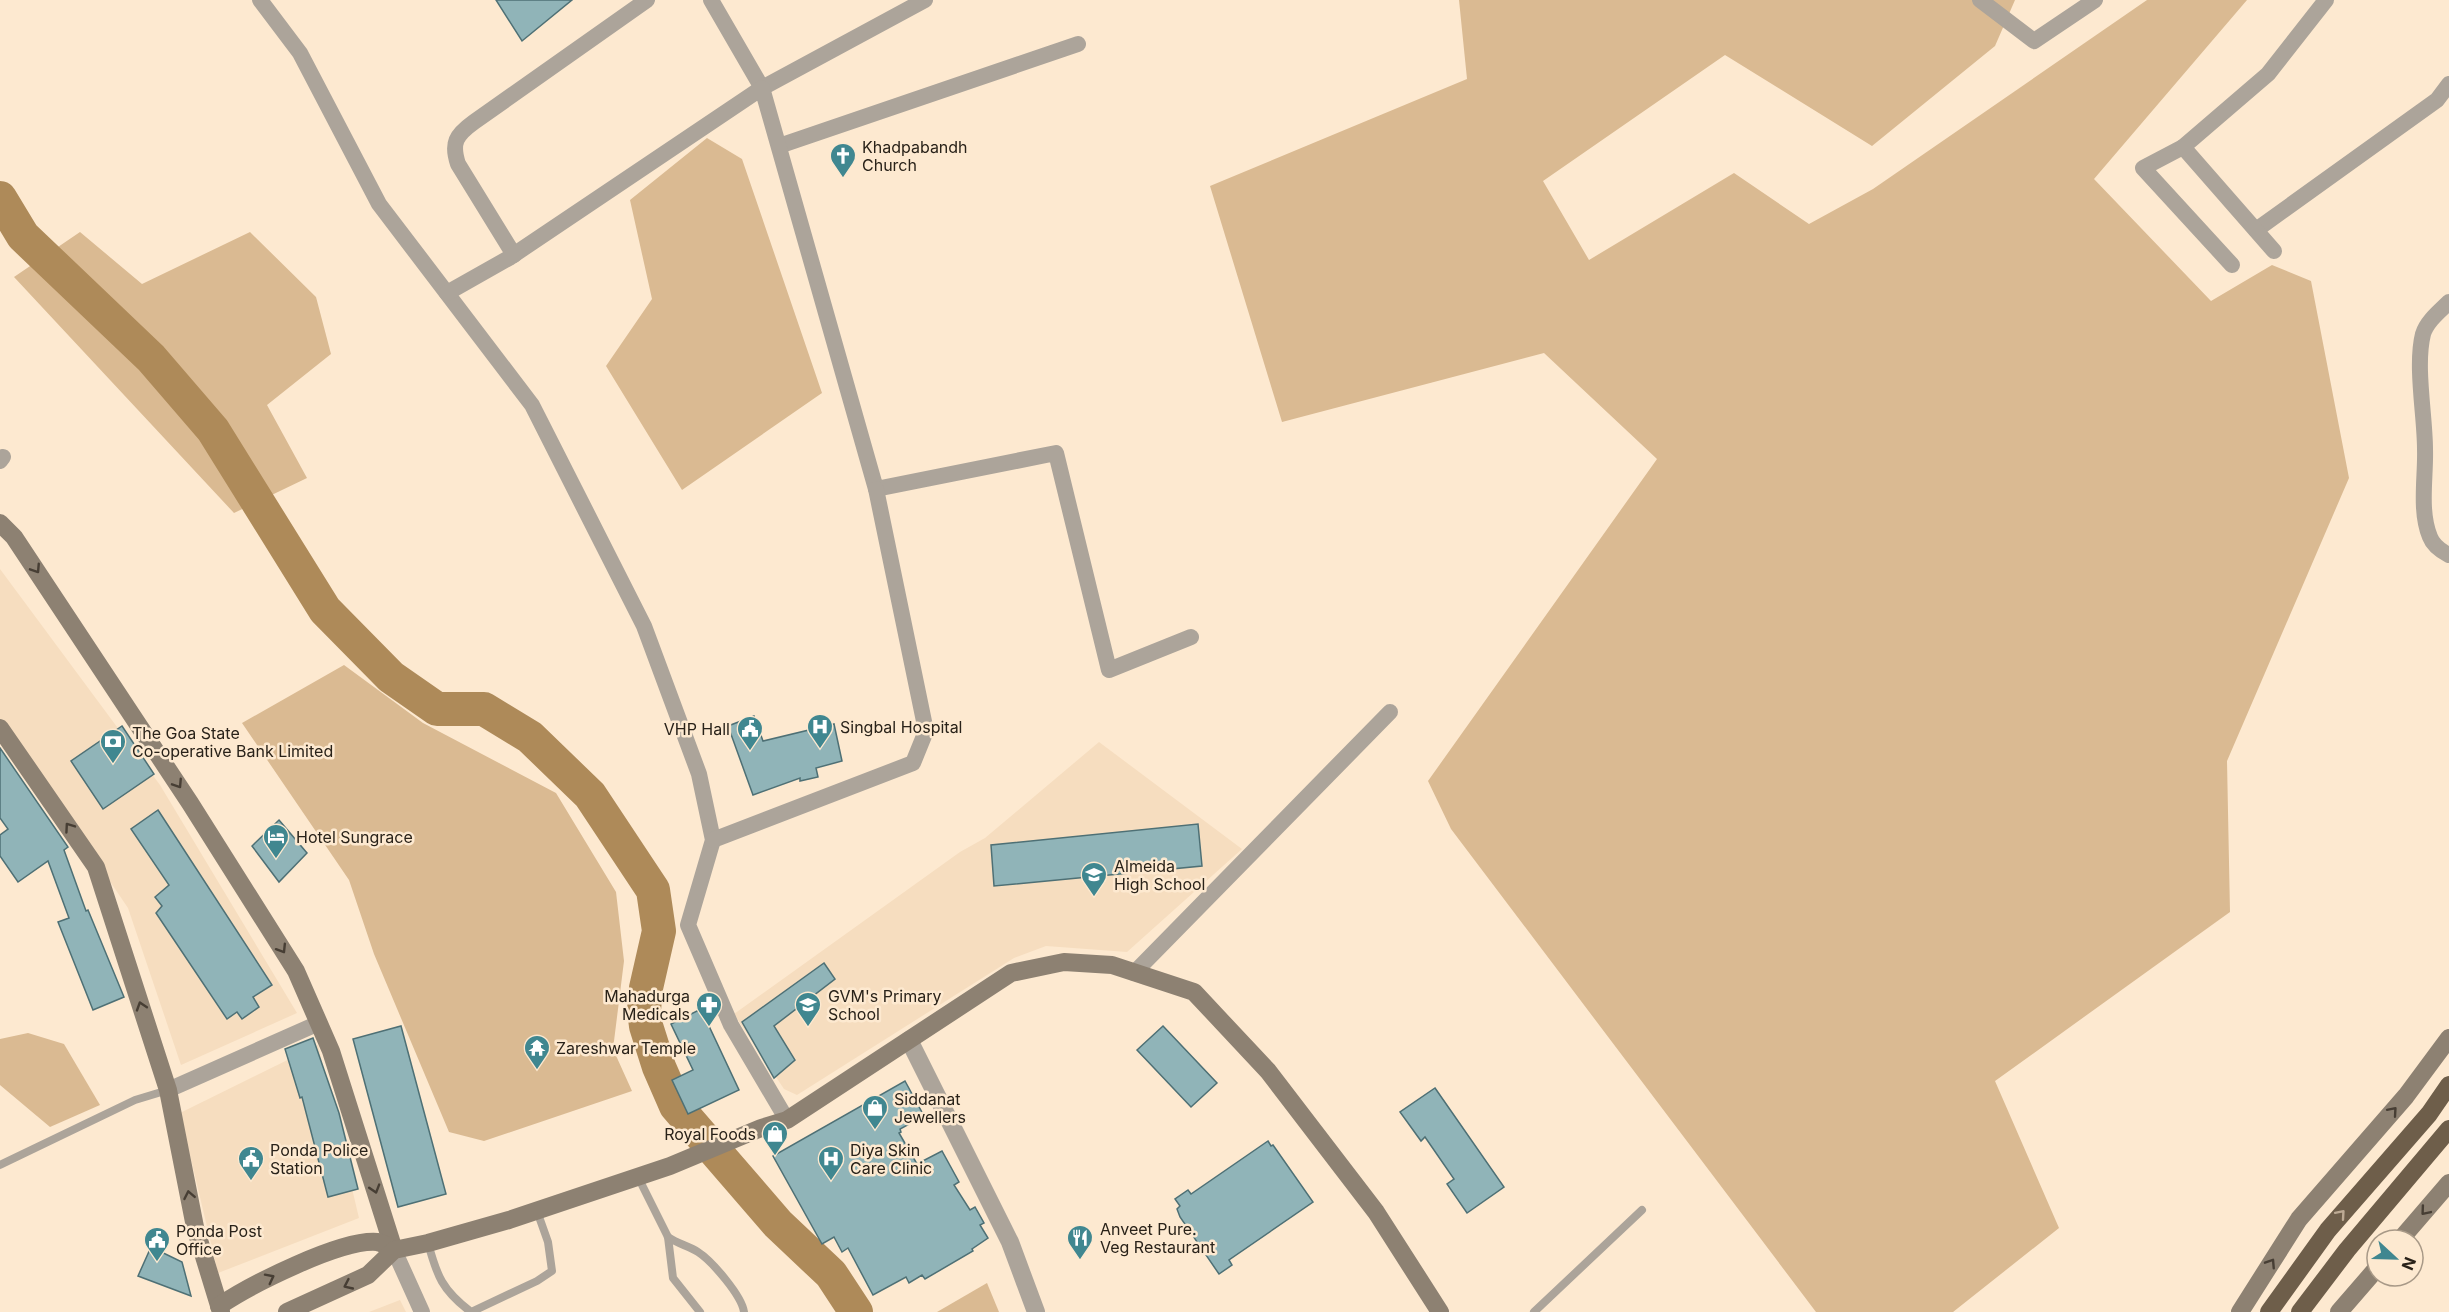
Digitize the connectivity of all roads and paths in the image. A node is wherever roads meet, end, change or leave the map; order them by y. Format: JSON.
{"nodes":[{"id":1,"x":260,"y":0,"type":"edge"},
{"id":2,"x":647,"y":0,"type":"edge"},
{"id":3,"x":711,"y":0,"type":"edge"},
{"id":4,"x":925,"y":0,"type":"edge"},
{"id":5,"x":1980,"y":0,"type":"edge"},
{"id":6,"x":2095,"y":0,"type":"edge"},
{"id":7,"x":2326,"y":0,"type":"edge"},
{"id":8,"x":1078,"y":44,"type":"dead end"},
{"id":9,"x":2449,"y":84,"type":"edge"},
{"id":10,"x":762,"y":88,"type":"junction"},
{"id":11,"x":779,"y":146,"type":"junction"},
{"id":12,"x":2183,"y":147,"type":"junction"},
{"id":13,"x":2256,"y":230,"type":"junction"},
{"id":14,"x":2274,"y":251,"type":"dead end"},
{"id":15,"x":514,"y":255,"type":"junction"},
{"id":16,"x":2232,"y":265,"type":"dead end"},
{"id":17,"x":447,"y":293,"type":"junction"},
{"id":18,"x":2449,"y":302,"type":"edge"},
{"id":19,"x":876,"y":489,"type":"junction"},
{"id":20,"x":0,"y":523,"type":"edge"},
{"id":21,"x":2449,"y":555,"type":"edge"},
{"id":22,"x":1191,"y":637,"type":"dead end"},
{"id":23,"x":1390,"y":712,"type":"dead end"},
{"id":24,"x":0,"y":728,"type":"edge"},
{"id":25,"x":713,"y":840,"type":"junction"},
{"id":26,"x":1134,"y":973,"type":"junction"},
{"id":27,"x":319,"y":1023,"type":"junction"},
{"id":28,"x":2449,"y":1038,"type":"edge"},
{"id":29,"x":909,"y":1040,"type":"junction"},
{"id":30,"x":2449,"y":1085,"type":"edge"},
{"id":31,"x":168,"y":1090,"type":"junction"},
{"id":32,"x":787,"y":1120,"type":"junction"},
{"id":33,"x":2449,"y":1129,"type":"edge"},
{"id":34,"x":0,"y":1165,"type":"edge"},
{"id":35,"x":638,"y":1176,"type":"junction"},
{"id":36,"x":2449,"y":1183,"type":"edge"},
{"id":37,"x":536,"y":1210,"type":"junction"},
{"id":38,"x":1642,"y":1210,"type":"dead end"},
{"id":39,"x":2410,"y":1228,"type":"edge"},
{"id":40,"x":668,"y":1238,"type":"junction"},
{"id":41,"x":428,"y":1243,"type":"junction"},
{"id":42,"x":394,"y":1250,"type":"junction"},
{"id":43,"x":2365,"y":1282,"type":"edge"},
{"id":44,"x":220,"y":1309,"type":"edge"},
{"id":45,"x":287,"y":1312,"type":"edge"},
{"id":46,"x":422,"y":1312,"type":"edge"},
{"id":47,"x":700,"y":1312,"type":"edge"},
{"id":48,"x":744,"y":1312,"type":"edge"},
{"id":49,"x":1036,"y":1312,"type":"edge"},
{"id":50,"x":1440,"y":1312,"type":"edge"},
{"id":51,"x":1534,"y":1312,"type":"edge"},
{"id":52,"x":2240,"y":1312,"type":"edge"},
{"id":53,"x":2269,"y":1312,"type":"edge"},
{"id":54,"x":2300,"y":1312,"type":"edge"},
{"id":55,"x":2339,"y":1312,"type":"edge"}],
"edges":[{"from":1,"to":17,"type":"street"},
{"from":2,"to":15,"type":"street"},
{"from":3,"to":10,"type":"street"},
{"from":4,"to":10,"type":"street"},
{"from":5,"to":6,"type":"street"},
{"from":7,"to":12,"type":"street"},
{"from":8,"to":11,"type":"street"},
{"from":9,"to":13,"type":"street"},
{"from":10,"to":11,"type":"street"},
{"from":10,"to":15,"type":"street"},
{"from":11,"to":19,"type":"street"},
{"from":12,"to":13,"type":"street"},
{"from":12,"to":16,"type":"street"},
{"from":13,"to":14,"type":"street"},
{"from":15,"to":17,"type":"street"},
{"from":17,"to":25,"type":"street"},
{"from":18,"to":21,"type":"street"},
{"from":19,"to":22,"type":"street"},
{"from":19,"to":25,"type":"street"},
{"from":20,"to":27,"type":"main road","one_way":true},
{"from":23,"to":26,"type":"street"},
{"from":31,"to":24,"type":"main road","one_way":true},
{"from":25,"to":32,"type":"street"},
{"from":26,"to":29,"type":"main road"},
{"from":26,"to":50,"type":"main road"},
{"from":27,"to":31,"type":"street"},
{"from":27,"to":42,"type":"main road","one_way":true},
{"from":52,"to":28,"type":"main road","one_way":true},
{"from":29,"to":32,"type":"main road"},
{"from":29,"to":49,"type":"street"},
{"from":53,"to":30,"type":"highway","one_way":true},
{"from":31,"to":34,"type":"lane"},
{"from":44,"to":31,"type":"main road","one_way":true},
{"from":32,"to":35,"type":"main road"},
{"from":33,"to":54,"type":"highway"},
{"from":35,"to":37,"type":"main road"},
{"from":35,"to":40,"type":"lane"},
{"from":36,"to":39,"type":"main road","one_way":true},
{"from":37,"to":41,"type":"main road"},
{"from":37,"to":41,"type":"lane"},
{"from":38,"to":51,"type":"lane"},
{"from":40,"to":47,"type":"lane"},
{"from":40,"to":48,"type":"lane"},
{"from":41,"to":42,"type":"main road"},
{"from":44,"to":42,"type":"main road","one_way":true},
{"from":42,"to":45,"type":"main road","one_way":true},
{"from":42,"to":46,"type":"street"},
{"from":43,"to":55,"type":"main road"}]}
